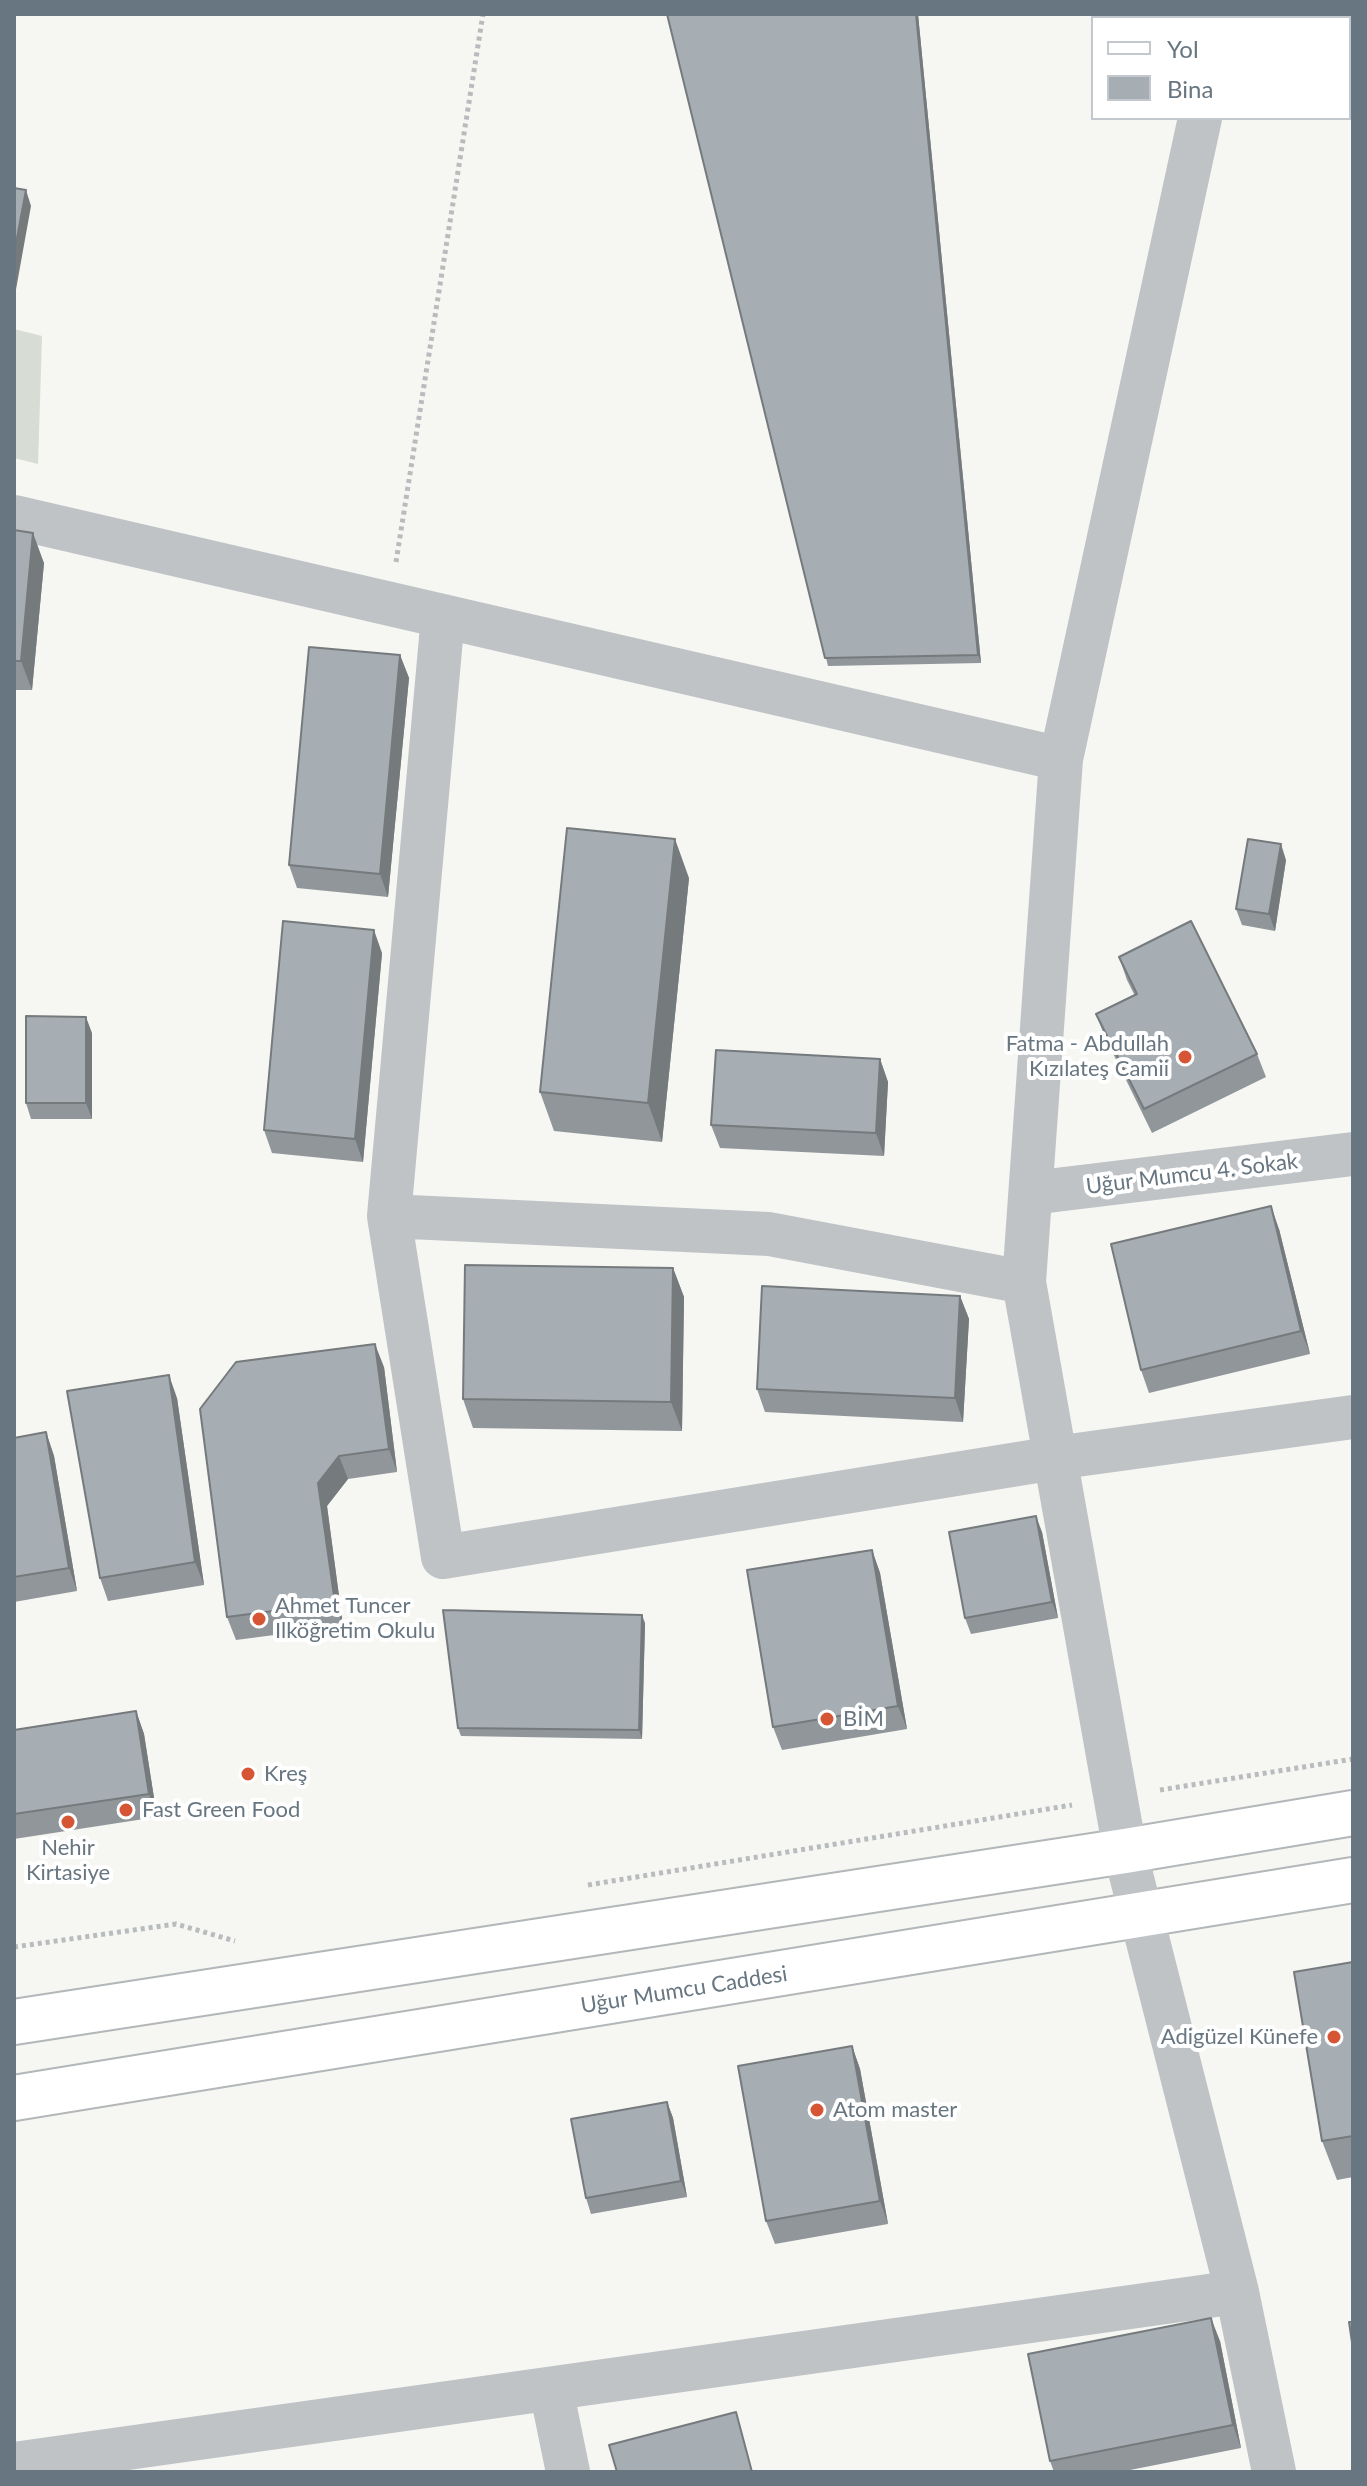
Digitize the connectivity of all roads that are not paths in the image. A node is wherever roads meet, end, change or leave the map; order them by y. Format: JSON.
{"nodes":[{"id":1,"x":1200,"y":120,"type":"edge"},
{"id":2,"x":14,"y":517,"type":"edge"},
{"id":3,"x":443,"y":616,"type":"junction"},
{"id":4,"x":1061,"y":759,"type":"junction"},
{"id":5,"x":1353,"y":1154,"type":"edge"},
{"id":6,"x":1031,"y":1193,"type":"junction"},
{"id":7,"x":389,"y":1216,"type":"junction"},
{"id":8,"x":1024,"y":1282,"type":"junction"},
{"id":9,"x":1353,"y":1417,"type":"edge"},
{"id":10,"x":1055,"y":1458,"type":"junction"},
{"id":11,"x":1353,"y":1813,"type":"edge"},
{"id":12,"x":1125,"y":1851,"type":"junction"},
{"id":13,"x":1353,"y":1880,"type":"edge"},
{"id":14,"x":1141,"y":1916,"type":"junction"},
{"id":15,"x":14,"y":2022,"type":"edge"},
{"id":16,"x":14,"y":2098,"type":"edge"},
{"id":17,"x":1237,"y":2292,"type":"junction"},
{"id":18,"x":551,"y":2389,"type":"junction"},
{"id":19,"x":14,"y":2464,"type":"edge"},
{"id":20,"x":568,"y":2472,"type":"edge"},
{"id":21,"x":1274,"y":2472,"type":"edge"}],
"edges":[{"from":1,"to":4,"type":"street"},
{"from":2,"to":3,"type":"street"},
{"from":3,"to":4,"type":"street"},
{"from":3,"to":7,"type":"street"},
{"from":4,"to":6,"type":"street"},
{"from":5,"to":6,"type":"street","name":"Uğur Mumcu 4. Sokak"},
{"from":6,"to":8,"type":"street"},
{"from":7,"to":8,"type":"street"},
{"from":7,"to":10,"type":"street"},
{"from":8,"to":10,"type":"street"},
{"from":9,"to":10,"type":"street"},
{"from":10,"to":12,"type":"street"},
{"from":11,"to":12,"type":"main road"},
{"from":12,"to":14,"type":"street"},
{"from":12,"to":15,"type":"main road"},
{"from":13,"to":14,"type":"main road","name":"Uğur Mumcu Caddesi"},
{"from":14,"to":16,"type":"main road","name":"Uğur Mumcu Caddesi"},
{"from":14,"to":17,"type":"street"},
{"from":17,"to":18,"type":"street"},
{"from":17,"to":21,"type":"street"},
{"from":18,"to":19,"type":"street"},
{"from":18,"to":20,"type":"street"}]}
